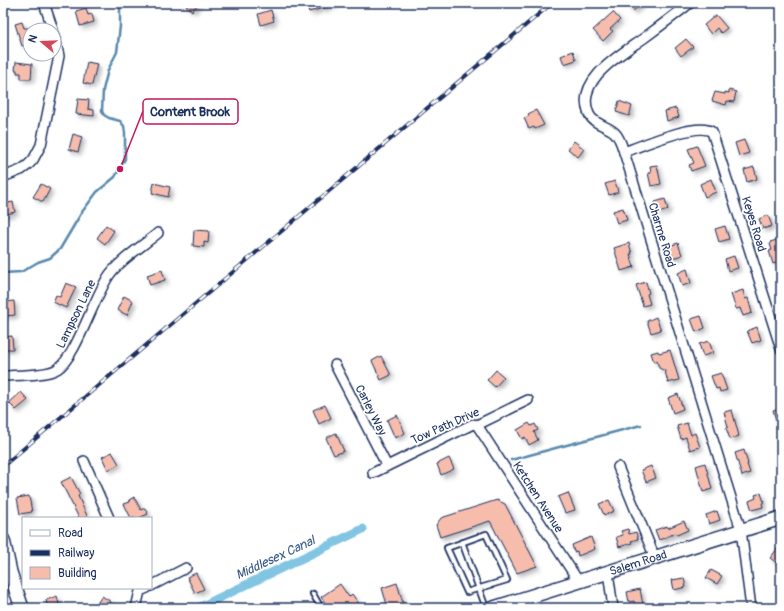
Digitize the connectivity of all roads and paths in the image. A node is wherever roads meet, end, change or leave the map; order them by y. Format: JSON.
{"nodes":[{"id":1,"x":44,"y":3,"type":"edge"},
{"id":2,"x":690,"y":3,"type":"edge"},
{"id":3,"x":51,"y":22,"type":"edge"},
{"id":4,"x":58,"y":62,"type":"edge"},
{"id":5,"x":624,"y":152,"type":"junction"},
{"id":6,"x":3,"y":177,"type":"edge"},
{"id":7,"x":158,"y":233,"type":"dead end"},
{"id":8,"x":781,"y":349,"type":"edge"},
{"id":9,"x":335,"y":366,"type":"dead end"},
{"id":10,"x":3,"y":376,"type":"edge"},
{"id":11,"x":528,"y":400,"type":"dead end"},
{"id":12,"x":477,"y":425,"type":"junction"},
{"id":13,"x":84,"y":461,"type":"dead end"},
{"id":14,"x":387,"y":466,"type":"junction"},
{"id":15,"x":618,"y":467,"type":"dead end"},
{"id":16,"x":373,"y":473,"type":"dead end"},
{"id":17,"x":109,"y":517,"type":"edge"},
{"id":18,"x":781,"y":518,"type":"edge"},
{"id":19,"x":741,"y":530,"type":"junction"},
{"id":20,"x":3,"y":540,"type":"edge"},
{"id":21,"x":462,"y":542,"type":"junction"},
{"id":22,"x":655,"y":558,"type":"junction"},
{"id":23,"x":186,"y":568,"type":"dead end"},
{"id":24,"x":608,"y":572,"type":"junction"},
{"id":25,"x":579,"y":582,"type":"junction"},
{"id":26,"x":152,"y":585,"type":"edge"},
{"id":27,"x":143,"y":589,"type":"edge"},
{"id":28,"x":479,"y":589,"type":"junction"},
{"id":29,"x":312,"y":594,"type":"dead end"},
{"id":30,"x":22,"y":608,"type":"edge"},
{"id":31,"x":136,"y":608,"type":"edge"},
{"id":32,"x":321,"y":608,"type":"edge"},
{"id":33,"x":486,"y":608,"type":"edge"},
{"id":34,"x":494,"y":608,"type":"edge"},
{"id":35,"x":613,"y":608,"type":"edge"},
{"id":36,"x":751,"y":608,"type":"edge"}],
"edges":[{"from":1,"to":3,"type":"street"},
{"from":2,"to":5,"type":"street","name":"Charme Road"},
{"from":4,"to":6,"type":"street"},
{"from":5,"to":8,"type":"street","name":"Keyes Road"},
{"from":5,"to":19,"type":"street","name":"Charme Road"},
{"from":7,"to":10,"type":"street","name":"Lampson Lane"},
{"from":9,"to":14,"type":"street","name":"Carley Way"},
{"from":11,"to":12,"type":"street","name":"Tow Path Drive"},
{"from":12,"to":14,"type":"street","name":"Tow Path Drive"},
{"from":12,"to":25,"type":"street","name":"Ketchen Avenue"},
{"from":13,"to":17,"type":"street"},
{"from":14,"to":16,"type":"street","name":"Tow Path Drive"},
{"from":15,"to":22,"type":"street"},
{"from":18,"to":19,"type":"main road","name":"Salem Road"},
{"from":19,"to":22,"type":"main road","name":"Salem Road"},
{"from":19,"to":36,"type":"street","name":"Charme Road"},
{"from":20,"to":30,"type":"main road"},
{"from":21,"to":28,"type":"lane"},
{"from":21,"to":28,"type":"lane"},
{"from":21,"to":28,"type":"lane"},
{"from":22,"to":24,"type":"main road","name":"Salem Road"},
{"from":23,"to":26,"type":"street"},
{"from":24,"to":25,"type":"main road","name":"Salem Road"},
{"from":24,"to":35,"type":"street"},
{"from":25,"to":34,"type":"main road","name":"Salem Road"},
{"from":27,"to":31,"type":"street"},
{"from":28,"to":33,"type":"lane"},
{"from":29,"to":32,"type":"lane"}]}
